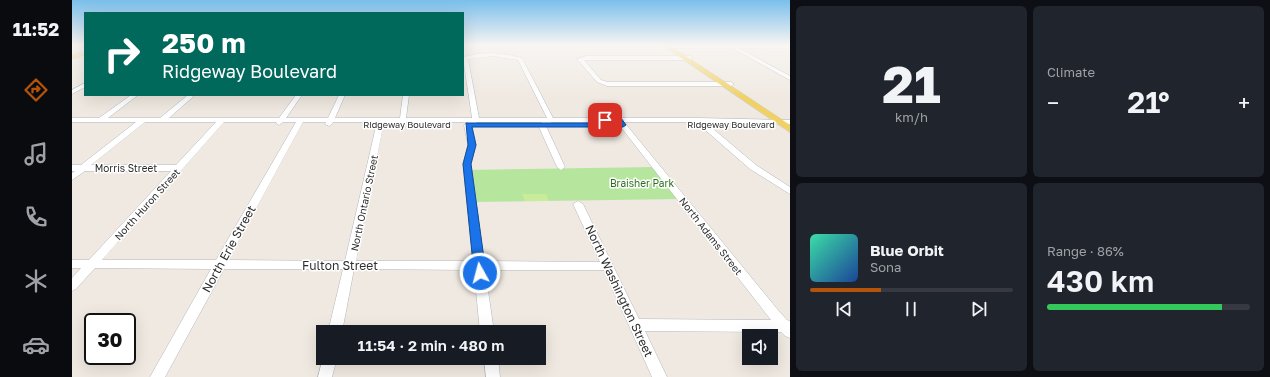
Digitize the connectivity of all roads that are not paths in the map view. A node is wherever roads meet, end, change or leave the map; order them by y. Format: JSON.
{"nodes":[{"id":1,"x":464,"y":63,"type":"edge"},
{"id":2,"x":522,"y":63,"type":"edge"},
{"id":3,"x":582,"y":63,"type":"edge"},
{"id":4,"x":694,"y":63,"type":"edge"},
{"id":5,"x":761,"y":63,"type":"edge"},
{"id":6,"x":790,"y":78,"type":"edge"},
{"id":7,"x":72,"y":84,"type":"edge"},
{"id":8,"x":727,"y":84,"type":"junction"},
{"id":9,"x":84,"y":85,"type":"edge"},
{"id":10,"x":84,"y":86,"type":"edge"},
{"id":11,"x":72,"y":92,"type":"edge"},
{"id":12,"x":134,"y":96,"type":"edge"},
{"id":13,"x":191,"y":96,"type":"edge"},
{"id":14,"x":299,"y":96,"type":"edge"},
{"id":15,"x":342,"y":96,"type":"edge"},
{"id":16,"x":406,"y":96,"type":"edge"},
{"id":17,"x":72,"y":120,"type":"edge"},
{"id":18,"x":99,"y":120,"type":"junction"},
{"id":19,"x":551,"y":120,"type":"junction"},
{"id":20,"x":279,"y":122,"type":"junction"},
{"id":21,"x":299,"y":122,"type":"junction"},
{"id":22,"x":330,"y":122,"type":"junction"},
{"id":23,"x":403,"y":122,"type":"junction"},
{"id":24,"x":472,"y":122,"type":"junction"},
{"id":25,"x":621,"y":122,"type":"junction"},
{"id":26,"x":701,"y":122,"type":"junction"},
{"id":27,"x":140,"y":123,"type":"junction"},
{"id":28,"x":159,"y":123,"type":"junction"},
{"id":29,"x":220,"y":123,"type":"junction"},
{"id":30,"x":381,"y":123,"type":"junction"},
{"id":31,"x":787,"y":124,"type":"edge"},
{"id":32,"x":72,"y":125,"type":"edge"},
{"id":33,"x":92,"y":125,"type":"junction"},
{"id":34,"x":542,"y":125,"type":"junction"},
{"id":35,"x":562,"y":167,"type":"dead end"},
{"id":36,"x":72,"y":168,"type":"edge"},
{"id":37,"x":84,"y":168,"type":"junction"},
{"id":38,"x":180,"y":168,"type":"junction"},
{"id":39,"x":72,"y":177,"type":"edge"},
{"id":40,"x":790,"y":191,"type":"edge"},
{"id":41,"x":578,"y":204,"type":"dead end"},
{"id":42,"x":72,"y":264,"type":"edge"},
{"id":43,"x":92,"y":264,"type":"junction"},
{"id":44,"x":221,"y":265,"type":"junction"},
{"id":45,"x":350,"y":266,"type":"junction"},
{"id":46,"x":479,"y":266,"type":"junction"},
{"id":47,"x":607,"y":266,"type":"junction"},
{"id":48,"x":72,"y":286,"type":"edge"},
{"id":49,"x":337,"y":325,"type":"edge"},
{"id":50,"x":486,"y":325,"type":"edge"},
{"id":51,"x":635,"y":325,"type":"junction"},
{"id":52,"x":788,"y":328,"type":"edge"},
{"id":53,"x":328,"y":365,"type":"edge"},
{"id":54,"x":492,"y":365,"type":"edge"},
{"id":55,"x":158,"y":377,"type":"edge"},
{"id":56,"x":325,"y":377,"type":"edge"},
{"id":57,"x":493,"y":377,"type":"edge"},
{"id":58,"x":660,"y":377,"type":"edge"}],
"edges":[{"from":1,"to":24,"type":"street"},
{"from":2,"to":19,"type":"street"},
{"from":3,"to":8,"type":"street"},
{"from":4,"to":8,"type":"main road"},
{"from":5,"to":6,"type":"street"},
{"from":7,"to":9,"type":"street"},
{"from":8,"to":31,"type":"main road"},
{"from":10,"to":11,"type":"street"},
{"from":12,"to":18,"type":"street"},
{"from":13,"to":28,"type":"street"},
{"from":14,"to":20,"type":"street"},
{"from":15,"to":22,"type":"street"},
{"from":16,"to":23,"type":"street"},
{"from":17,"to":18,"type":"street","name":"Ridgeway Boulevard"},
{"from":18,"to":27,"type":"street","name":"Ridgeway Boulevard"},
{"from":18,"to":33,"type":"street"},
{"from":19,"to":24,"type":"street","name":"Ridgeway Boulevard"},
{"from":19,"to":25,"type":"street","name":"Ridgeway Boulevard"},
{"from":19,"to":34,"type":"street"},
{"from":20,"to":21,"type":"street","name":"Ridgeway Boulevard"},
{"from":20,"to":29,"type":"street","name":"Ridgeway Boulevard"},
{"from":21,"to":22,"type":"street","name":"Ridgeway Boulevard"},
{"from":21,"to":44,"type":"street","name":"North Erie Street"},
{"from":22,"to":30,"type":"street","name":"Ridgeway Boulevard"},
{"from":23,"to":24,"type":"street","name":"Ridgeway Boulevard"},
{"from":23,"to":30,"type":"street","name":"Ridgeway Boulevard"},
{"from":24,"to":34,"type":"street","name":"Ridgeway Boulevard"},
{"from":24,"to":46,"type":"street"},
{"from":25,"to":26,"type":"street","name":"Ridgeway Boulevard"},
{"from":25,"to":34,"type":"street","name":"Ridgeway Boulevard"},
{"from":25,"to":52,"type":"street","name":"North Adams Street"},
{"from":26,"to":31,"type":"street","name":"Ridgeway Boulevard"},
{"from":26,"to":40,"type":"street"},
{"from":27,"to":28,"type":"street","name":"Ridgeway Boulevard"},
{"from":27,"to":33,"type":"street","name":"Ridgeway Boulevard"},
{"from":27,"to":37,"type":"street"},
{"from":28,"to":29,"type":"street","name":"Ridgeway Boulevard"},
{"from":29,"to":38,"type":"street","name":"North Huron Street"},
{"from":30,"to":45,"type":"street","name":"North Ontario Street"},
{"from":32,"to":33,"type":"street","name":"Ridgeway Boulevard"},
{"from":34,"to":35,"type":"street"},
{"from":36,"to":37,"type":"street","name":"Morris Street"},
{"from":37,"to":38,"type":"street","name":"Morris Street"},
{"from":37,"to":39,"type":"street"},
{"from":38,"to":43,"type":"street","name":"North Huron Street"},
{"from":41,"to":47,"type":"street","name":"North Washington Street"},
{"from":42,"to":43,"type":"street","name":"Fulton Street"},
{"from":43,"to":44,"type":"street","name":"Fulton Street"},
{"from":43,"to":48,"type":"street","name":"North Huron Street"},
{"from":44,"to":45,"type":"street","name":"Fulton Street"},
{"from":44,"to":55,"type":"street","name":"North Erie Street"},
{"from":45,"to":46,"type":"street","name":"Fulton Street"},
{"from":45,"to":49,"type":"street","name":"North Ontario Street"},
{"from":46,"to":47,"type":"street","name":"Fulton Street"},
{"from":46,"to":50,"type":"street"},
{"from":47,"to":51,"type":"street","name":"North Washington Street"},
{"from":51,"to":52,"type":"street"},
{"from":51,"to":58,"type":"street","name":"North Washington Street"},
{"from":53,"to":56,"type":"street"},
{"from":54,"to":57,"type":"street"}]}
